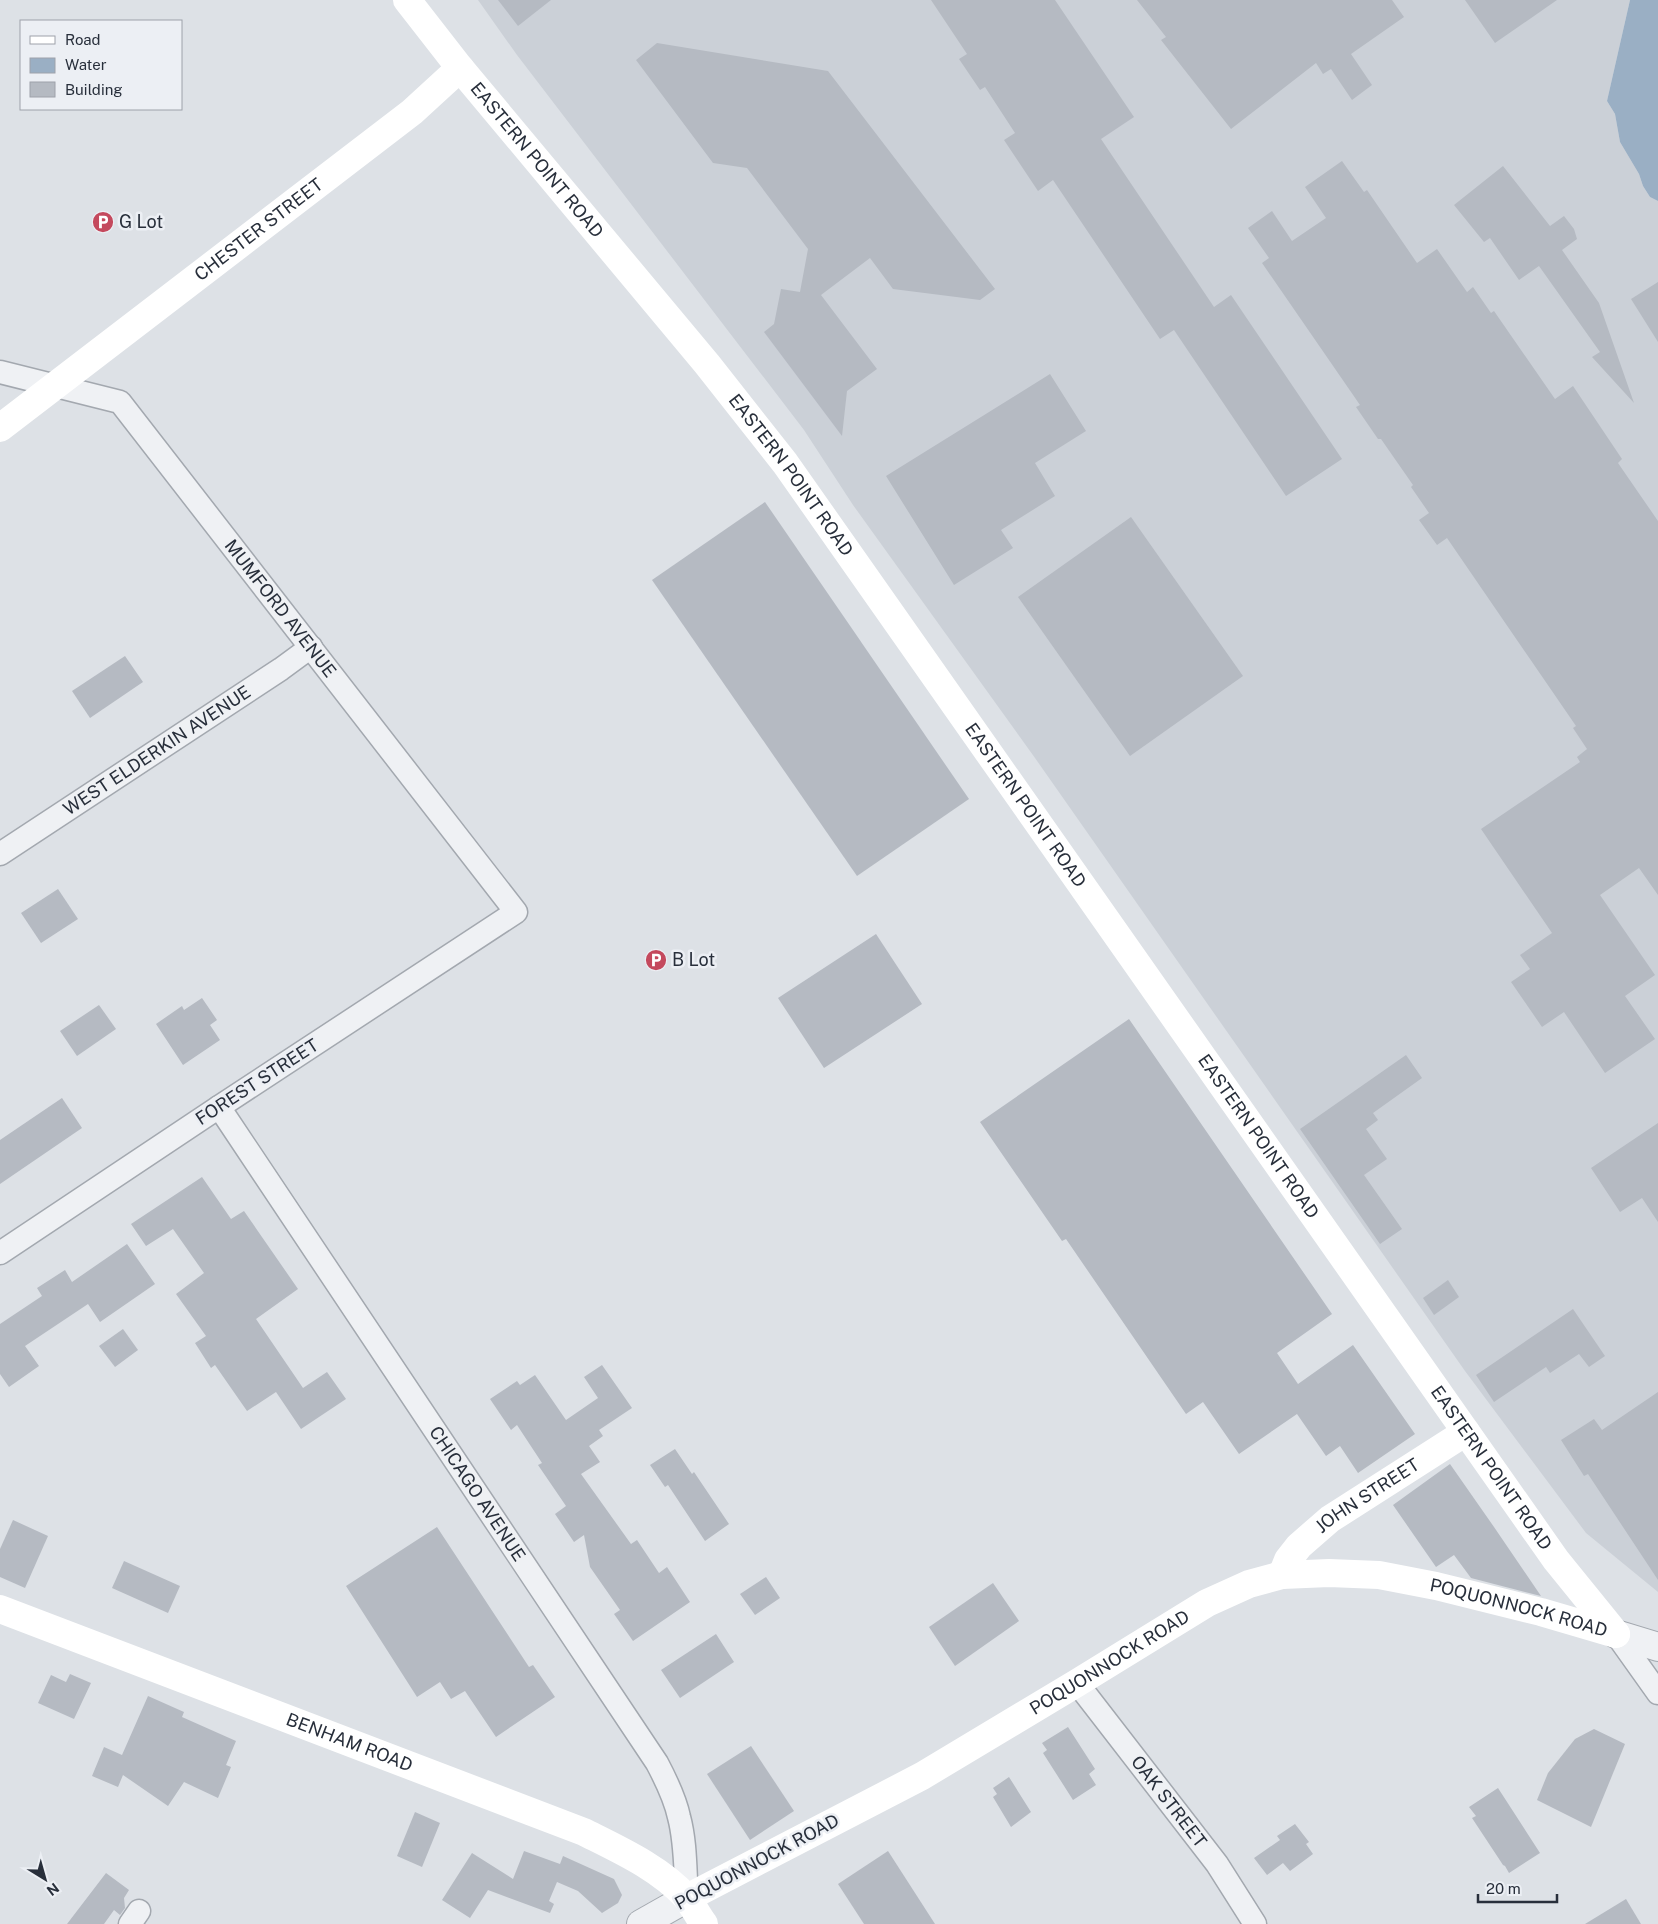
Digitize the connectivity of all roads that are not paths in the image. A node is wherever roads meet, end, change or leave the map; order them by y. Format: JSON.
{"nodes":[{"id":1,"x":407,"y":0,"type":"edge"},
{"id":2,"x":460,"y":68,"type":"junction"},
{"id":3,"x":0,"y":372,"type":"edge"},
{"id":4,"x":55,"y":387,"type":"junction"},
{"id":5,"x":0,"y":428,"type":"edge"},
{"id":6,"x":311,"y":647,"type":"junction"},
{"id":7,"x":0,"y":854,"type":"edge"},
{"id":8,"x":516,"y":912,"type":"joint"},
{"id":9,"x":219,"y":1107,"type":"junction"},
{"id":10,"x":0,"y":1253,"type":"edge"},
{"id":11,"x":1466,"y":1432,"type":"junction"},
{"id":12,"x":1282,"y":1575,"type":"junction"},
{"id":13,"x":0,"y":1609,"type":"edge"},
{"id":14,"x":1616,"y":1634,"type":"junction"},
{"id":15,"x":1658,"y":1646,"type":"edge"},
{"id":16,"x":1077,"y":1683,"type":"junction"},
{"id":17,"x":1658,"y":1693,"type":"edge"},
{"id":18,"x":687,"y":1898,"type":"junction"},
{"id":19,"x":641,"y":1924,"type":"edge"},
{"id":20,"x":704,"y":1924,"type":"edge"},
{"id":21,"x":1254,"y":1924,"type":"edge"}],
"edges":[{"from":1,"to":2,"type":"main road","name":"EASTERN POINT ROAD"},
{"from":2,"to":4,"type":"main road","name":"CHESTER STREET"},
{"from":2,"to":11,"type":"main road","name":"EASTERN POINT ROAD"},
{"from":3,"to":4,"type":"street","name":"MUMFORD AVENUE"},
{"from":4,"to":5,"type":"main road","name":"CHESTER STREET"},
{"from":4,"to":6,"type":"street","name":"MUMFORD AVENUE"},
{"from":6,"to":7,"type":"street","name":"WEST ELDERKIN AVENUE"},
{"from":6,"to":8,"type":"street","name":"MUMFORD AVENUE"},
{"from":8,"to":9,"type":"street","name":"FOREST STREET"},
{"from":9,"to":10,"type":"street","name":"FOREST STREET"},
{"from":9,"to":18,"type":"street","name":"CHICAGO AVENUE"},
{"from":11,"to":12,"type":"main road","name":"JOHN STREET"},
{"from":11,"to":14,"type":"main road","name":"EASTERN POINT ROAD"},
{"from":12,"to":14,"type":"main road","name":"POQUONNOCK ROAD"},
{"from":12,"to":16,"type":"main road","name":"POQUONNOCK ROAD"},
{"from":13,"to":18,"type":"main road","name":"BENHAM ROAD"},
{"from":14,"to":15,"type":"street"},
{"from":14,"to":17,"type":"street"},
{"from":16,"to":18,"type":"main road","name":"POQUONNOCK ROAD"},
{"from":16,"to":21,"type":"street","name":"OAK STREET"},
{"from":18,"to":19,"type":"street","name":"POQUONNOCK ROAD"},
{"from":18,"to":20,"type":"main road","name":"BENHAM ROAD"}]}
